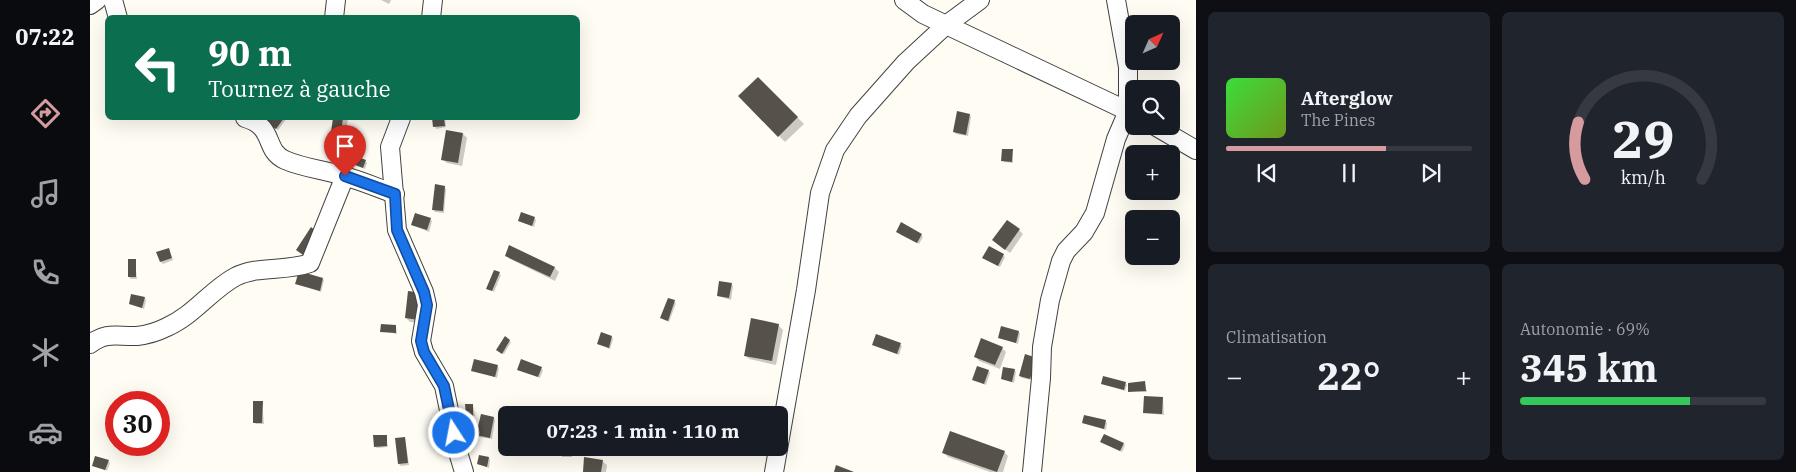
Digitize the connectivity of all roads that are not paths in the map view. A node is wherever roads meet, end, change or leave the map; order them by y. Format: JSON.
{"nodes":[{"id":1,"x":97,"y":0,"type":"edge"},
{"id":2,"x":114,"y":0,"type":"edge"},
{"id":3,"x":336,"y":0,"type":"edge"},
{"id":4,"x":433,"y":0,"type":"edge"},
{"id":5,"x":904,"y":0,"type":"edge"},
{"id":6,"x":980,"y":0,"type":"edge"},
{"id":7,"x":1116,"y":0,"type":"edge"},
{"id":8,"x":90,"y":5,"type":"edge"},
{"id":9,"x":117,"y":15,"type":"edge"},
{"id":10,"x":334,"y":15,"type":"edge"},
{"id":11,"x":431,"y":15,"type":"edge"},
{"id":12,"x":946,"y":25,"type":"junction"},
{"id":13,"x":1129,"y":80,"type":"edge"},
{"id":14,"x":1125,"y":109,"type":"edge"},
{"id":15,"x":250,"y":120,"type":"edge"},
{"id":16,"x":400,"y":120,"type":"edge"},
{"id":17,"x":1125,"y":122,"type":"edge"},
{"id":18,"x":1170,"y":135,"type":"edge"},
{"id":19,"x":1196,"y":150,"type":"edge"},
{"id":20,"x":345,"y":176,"type":"junction"},
{"id":21,"x":395,"y":194,"type":"junction"},
{"id":22,"x":90,"y":344,"type":"edge"},
{"id":23,"x":463,"y":472,"type":"edge"},
{"id":24,"x":774,"y":472,"type":"edge"},
{"id":25,"x":1032,"y":472,"type":"edge"}],
"edges":[{"from":1,"to":8,"type":"street"},
{"from":2,"to":9,"type":"street"},
{"from":3,"to":10,"type":"street"},
{"from":4,"to":11,"type":"street"},
{"from":5,"to":12,"type":"street"},
{"from":6,"to":12,"type":"street"},
{"from":7,"to":13,"type":"street"},
{"from":12,"to":14,"type":"street"},
{"from":12,"to":24,"type":"street"},
{"from":15,"to":20,"type":"street"},
{"from":16,"to":21,"type":"street"},
{"from":17,"to":25,"type":"street"},
{"from":18,"to":19,"type":"street"},
{"from":20,"to":21,"type":"street"},
{"from":20,"to":22,"type":"street"},
{"from":21,"to":23,"type":"street"}]}
